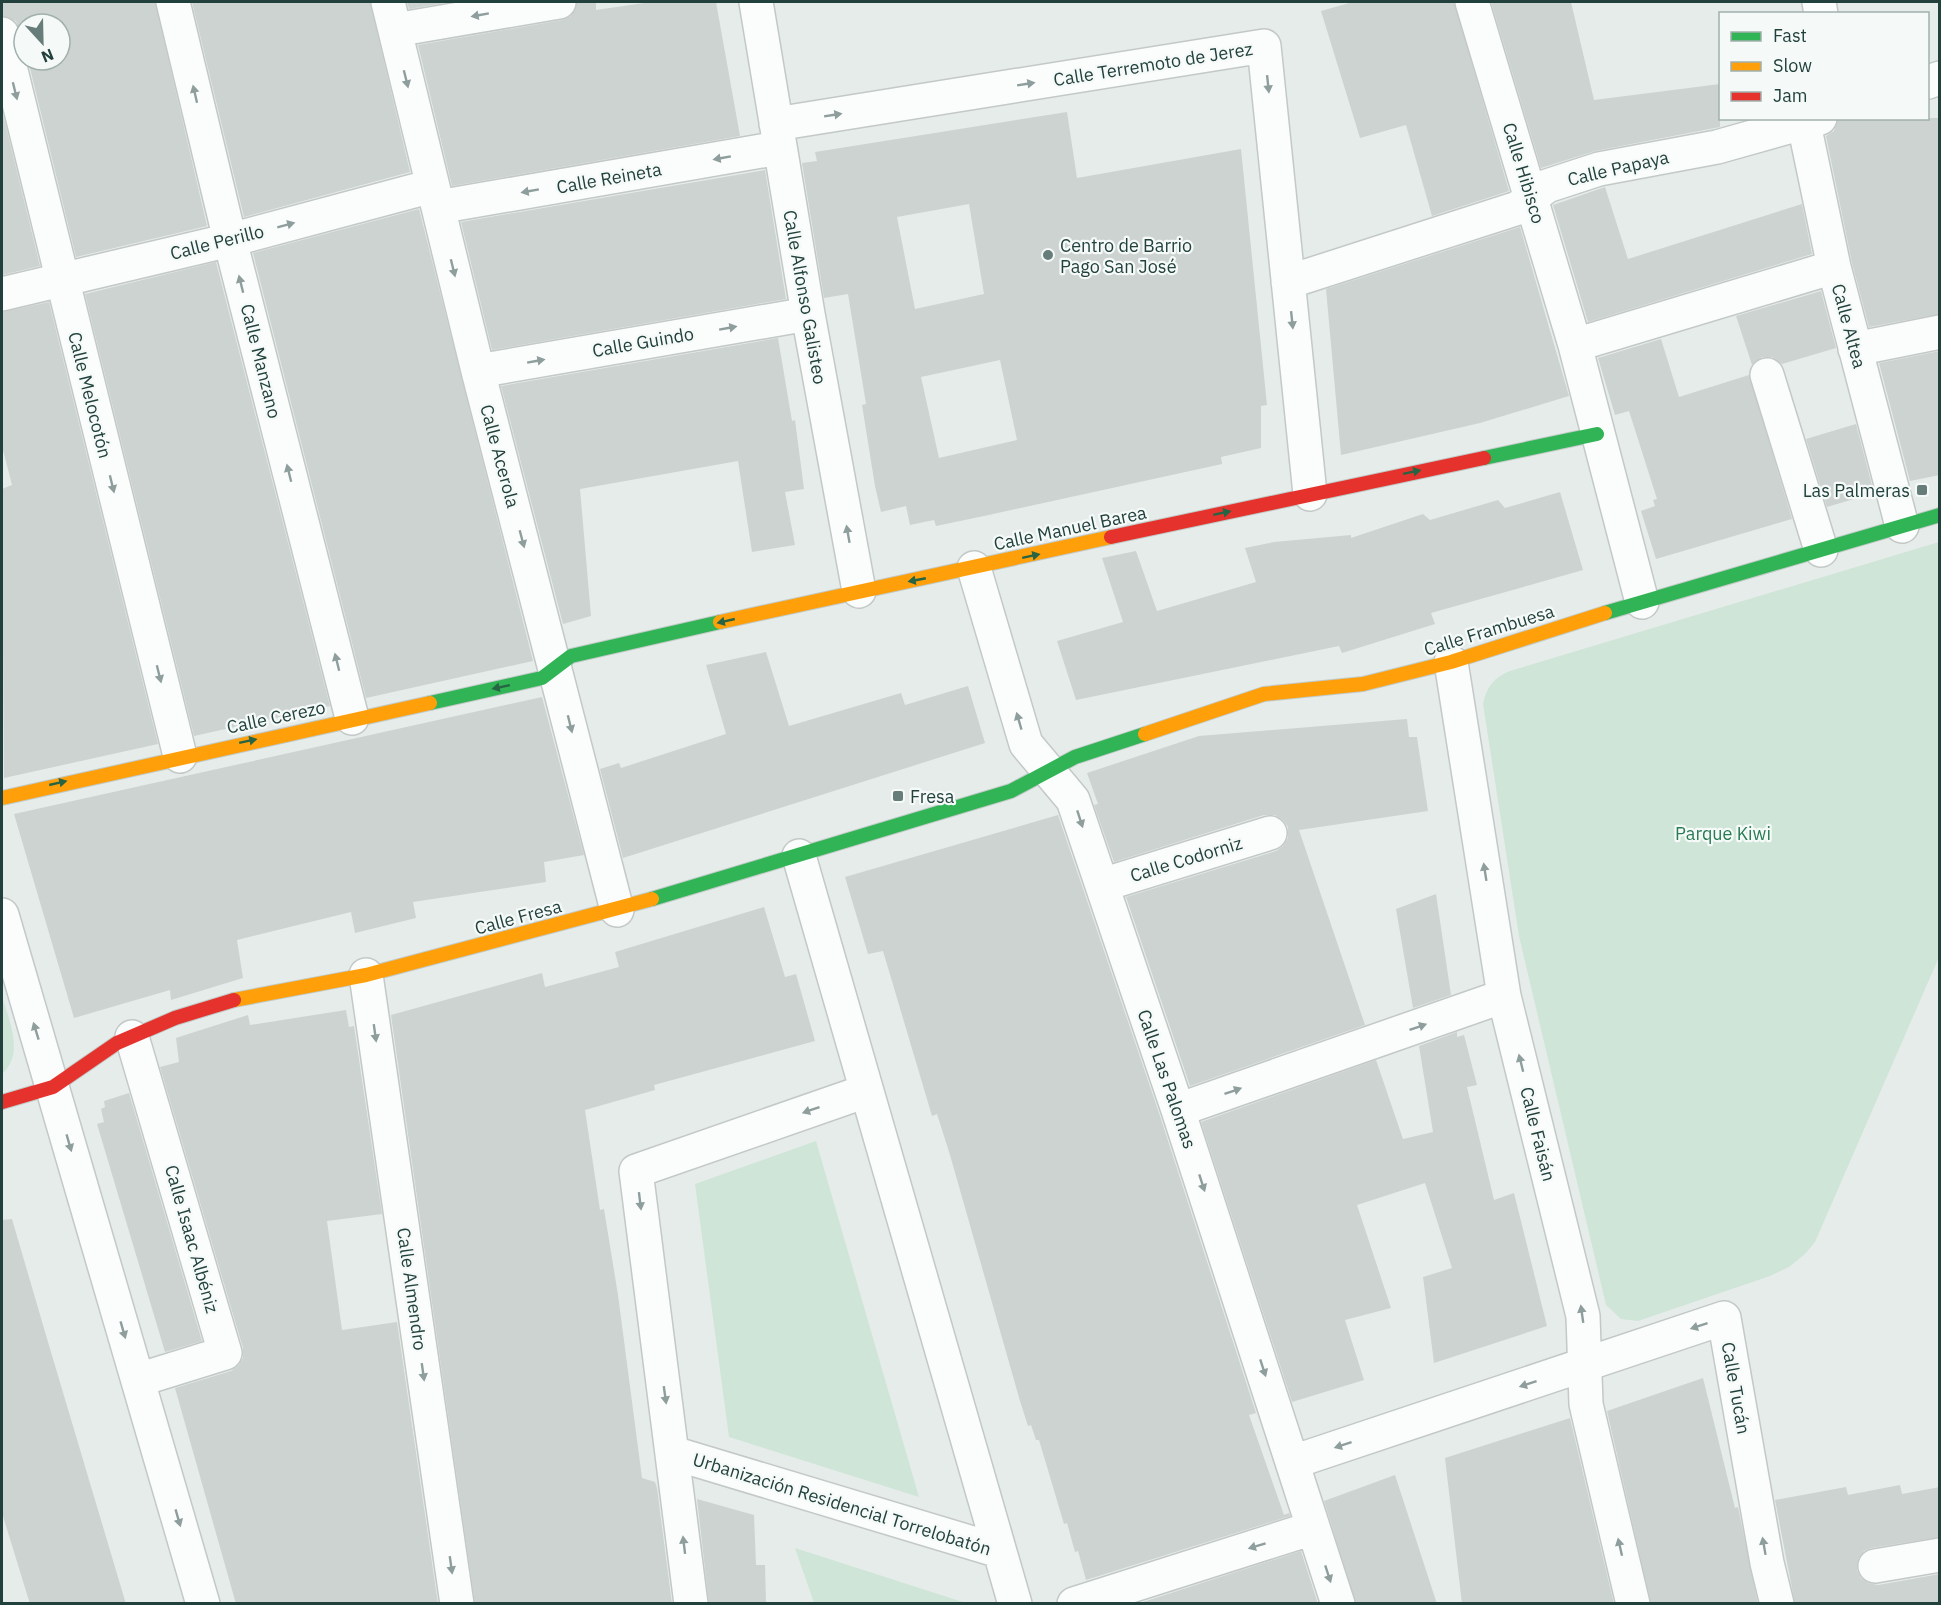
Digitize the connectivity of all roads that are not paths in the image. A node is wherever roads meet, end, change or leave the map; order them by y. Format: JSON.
{"nodes":[{"id":1,"x":173,"y":2,"type":"edge"},
{"id":2,"x":559,"y":2,"type":"edge"},
{"id":3,"x":756,"y":2,"type":"edge"},
{"id":4,"x":1472,"y":2,"type":"edge"},
{"id":5,"x":391,"y":16,"type":"edge"},
{"id":6,"x":2,"y":34,"type":"edge"},
{"id":7,"x":1812,"y":121,"type":"edge"},
{"id":8,"x":777,"y":136,"type":"junction"},
{"id":9,"x":435,"y":197,"type":"junction"},
{"id":10,"x":1532,"y":197,"type":"junction"},
{"id":11,"x":230,"y":240,"type":"junction"},
{"id":12,"x":1834,"y":267,"type":"junction"},
{"id":13,"x":60,"y":279,"type":"junction"},
{"id":14,"x":1288,"y":282,"type":"junction"},
{"id":15,"x":2,"y":294,"type":"edge"},
{"id":16,"x":808,"y":314,"type":"junction"},
{"id":17,"x":1940,"y":332,"type":"edge"},
{"id":18,"x":1575,"y":345,"type":"junction"},
{"id":19,"x":1855,"y":349,"type":"junction"},
{"id":20,"x":478,"y":371,"type":"junction"},
{"id":21,"x":1767,"y":375,"type":"dead end"},
{"id":22,"x":1597,"y":434,"type":"junction"},
{"id":23,"x":1310,"y":494,"type":"junction"},
{"id":24,"x":1940,"y":514,"type":"edge"},
{"id":25,"x":1902,"y":526,"type":"junction"},
{"id":26,"x":1821,"y":550,"type":"junction"},
{"id":27,"x":974,"y":568,"type":"junction"},
{"id":28,"x":859,"y":591,"type":"junction"},
{"id":29,"x":1642,"y":602,"type":"junction"},
{"id":30,"x":1451,"y":662,"type":"junction"},
{"id":31,"x":555,"y":668,"type":"junction"},
{"id":32,"x":352,"y":718,"type":"junction"},
{"id":33,"x":180,"y":756,"type":"junction"},
{"id":34,"x":1049,"y":770,"type":"junction"},
{"id":35,"x":2,"y":798,"type":"edge"},
{"id":36,"x":1270,"y":833,"type":"dead end"},
{"id":37,"x":799,"y":856,"type":"junction"},
{"id":38,"x":1102,"y":885,"type":"junction"},
{"id":39,"x":617,"y":910,"type":"junction"},
{"id":40,"x":2,"y":915,"type":"edge"},
{"id":41,"x":366,"y":975,"type":"junction"},
{"id":42,"x":1504,"y":996,"type":"junction"},
{"id":43,"x":132,"y":1037,"type":"junction"},
{"id":44,"x":52,"y":1087,"type":"junction"},
{"id":45,"x":866,"y":1091,"type":"junction"},
{"id":46,"x":2,"y":1102,"type":"edge"},
{"id":47,"x":1178,"y":1110,"type":"junction"},
{"id":48,"x":1584,"y":1365,"type":"junction"},
{"id":49,"x":138,"y":1380,"type":"junction"},
{"id":50,"x":673,"y":1453,"type":"junction"},
{"id":51,"x":1293,"y":1462,"type":"junction"},
{"id":52,"x":1313,"y":1528,"type":"junction"},
{"id":53,"x":999,"y":1551,"type":"junction"},
{"id":54,"x":1940,"y":1554,"type":"edge"},
{"id":55,"x":1875,"y":1566,"type":"dead end"},
{"id":56,"x":202,"y":1604,"type":"edge"},
{"id":57,"x":457,"y":1604,"type":"edge"},
{"id":58,"x":691,"y":1604,"type":"edge"},
{"id":59,"x":1015,"y":1604,"type":"edge"},
{"id":60,"x":1074,"y":1604,"type":"edge"},
{"id":61,"x":1338,"y":1604,"type":"edge"},
{"id":62,"x":1633,"y":1604,"type":"edge"},
{"id":63,"x":1777,"y":1604,"type":"edge"}],
"edges":[{"from":11,"to":1,"type":"street","name":"Calle Manzano","one_way":true},
{"from":2,"to":5,"type":"street","one_way":true},
{"from":3,"to":8,"type":"street","name":"Calle Alfonso Galisteo"},
{"from":4,"to":10,"type":"street","name":"Calle Hibisco"},
{"from":5,"to":9,"type":"street","name":"Calle Acerola","one_way":true},
{"from":6,"to":13,"type":"street","name":"Calle Melocotón","one_way":true},
{"from":7,"to":10,"type":"street","name":"Calle Papaya"},
{"from":7,"to":12,"type":"street","name":"Calle Altea"},
{"from":8,"to":9,"type":"street","name":"Calle Reineta","one_way":true},
{"from":8,"to":14,"type":"street","name":"Calle Terremoto de Jerez","one_way":true},
{"from":8,"to":16,"type":"street","name":"Calle Alfonso Galisteo"},
{"from":11,"to":9,"type":"street","name":"Calle Perillo","one_way":true},
{"from":9,"to":20,"type":"street","name":"Calle Acerola","one_way":true},
{"from":10,"to":14,"type":"street","name":"Calle Papaya"},
{"from":10,"to":18,"type":"street","name":"Calle Hibisco"},
{"from":11,"to":13,"type":"street","name":"Calle Perillo"},
{"from":32,"to":11,"type":"street","name":"Calle Manzano","one_way":true},
{"from":12,"to":18,"type":"street"},
{"from":12,"to":19,"type":"street","name":"Calle Altea"},
{"from":13,"to":15,"type":"street","name":"Calle Perillo"},
{"from":13,"to":33,"type":"street","name":"Calle Melocotón","one_way":true},
{"from":14,"to":23,"type":"street","name":"Calle Terremoto de Jerez","one_way":true},
{"from":20,"to":16,"type":"street","name":"Calle Guindo","one_way":true},
{"from":28,"to":16,"type":"street","name":"Calle Alfonso Galisteo","one_way":true},
{"from":17,"to":19,"type":"street"},
{"from":18,"to":22,"type":"street","name":"Calle Hibisco"},
{"from":19,"to":25,"type":"street","name":"Calle Altea"},
{"from":20,"to":31,"type":"street","name":"Calle Acerola","one_way":true},
{"from":21,"to":26,"type":"street"},
{"from":23,"to":22,"type":"street","name":"Calle Manuel Barea","one_way":true},
{"from":22,"to":29,"type":"street","name":"Calle Hibisco"},
{"from":27,"to":23,"type":"street","name":"Calle Manuel Barea","one_way":true},
{"from":24,"to":25,"type":"street","name":"Calle Frambuesa"},
{"from":25,"to":26,"type":"street","name":"Calle Frambuesa"},
{"from":26,"to":29,"type":"street","name":"Calle Frambuesa"},
{"from":27,"to":28,"type":"street","name":"Calle Manuel Barea","one_way":true},
{"from":34,"to":27,"type":"street","name":"Calle Las Palomas","one_way":true},
{"from":28,"to":31,"type":"street","name":"Calle Manuel Barea","one_way":true},
{"from":29,"to":30,"type":"street","name":"Calle Frambuesa"},
{"from":30,"to":34,"type":"street","name":"Calle Frambuesa"},
{"from":42,"to":30,"type":"street","name":"Calle Faisán","one_way":true},
{"from":31,"to":32,"type":"street","name":"Calle Cerezo","one_way":true},
{"from":31,"to":39,"type":"street","name":"Calle Acerola","one_way":true},
{"from":33,"to":32,"type":"street","name":"Calle Cerezo","one_way":true},
{"from":35,"to":33,"type":"street","name":"Calle Cerezo","one_way":true},
{"from":34,"to":37,"type":"street","name":"Calle Fresa"},
{"from":34,"to":38,"type":"street","name":"Calle Las Palomas","one_way":true},
{"from":36,"to":38,"type":"street","name":"Calle Codorniz"},
{"from":37,"to":39,"type":"street","name":"Calle Fresa"},
{"from":37,"to":45,"type":"street","name":"Urbanización Residencial Torrelobatón"},
{"from":38,"to":47,"type":"street","name":"Calle Las Palomas"},
{"from":39,"to":41,"type":"street","name":"Calle Fresa"},
{"from":44,"to":40,"type":"street","one_way":true},
{"from":41,"to":43,"type":"street","name":"Calle Fresa"},
{"from":41,"to":57,"type":"street","name":"Calle Almendro","one_way":true},
{"from":47,"to":42,"type":"street","one_way":true},
{"from":48,"to":42,"type":"street","name":"Calle Faisán","one_way":true},
{"from":43,"to":44,"type":"street","name":"Calle Fresa"},
{"from":43,"to":49,"type":"street","name":"Calle Isaac Albéniz"},
{"from":44,"to":46,"type":"street","name":"Calle Fresa"},
{"from":44,"to":49,"type":"street","one_way":true},
{"from":45,"to":50,"type":"street","name":"Urbanización Residencial Torrelobatón","one_way":true},
{"from":45,"to":53,"type":"street","name":"Urbanización Residencial Torrelobatón"},
{"from":47,"to":51,"type":"street","name":"Calle Las Palomas","one_way":true},
{"from":48,"to":51,"type":"street","one_way":true},
{"from":62,"to":48,"type":"street","name":"Calle Faisán","one_way":true},
{"from":63,"to":48,"type":"street","name":"Calle Tucán","one_way":true},
{"from":49,"to":56,"type":"street","one_way":true},
{"from":50,"to":53,"type":"street","name":"Urbanización Residencial Torrelobatón"},
{"from":58,"to":50,"type":"street","one_way":true},
{"from":51,"to":52,"type":"street","name":"Calle Las Palomas"},
{"from":52,"to":60,"type":"street","one_way":true},
{"from":52,"to":61,"type":"street","name":"Calle Las Palomas","one_way":true},
{"from":53,"to":59,"type":"street","name":"Urbanización Residencial Torrelobatón"},
{"from":54,"to":55,"type":"street"}]}
